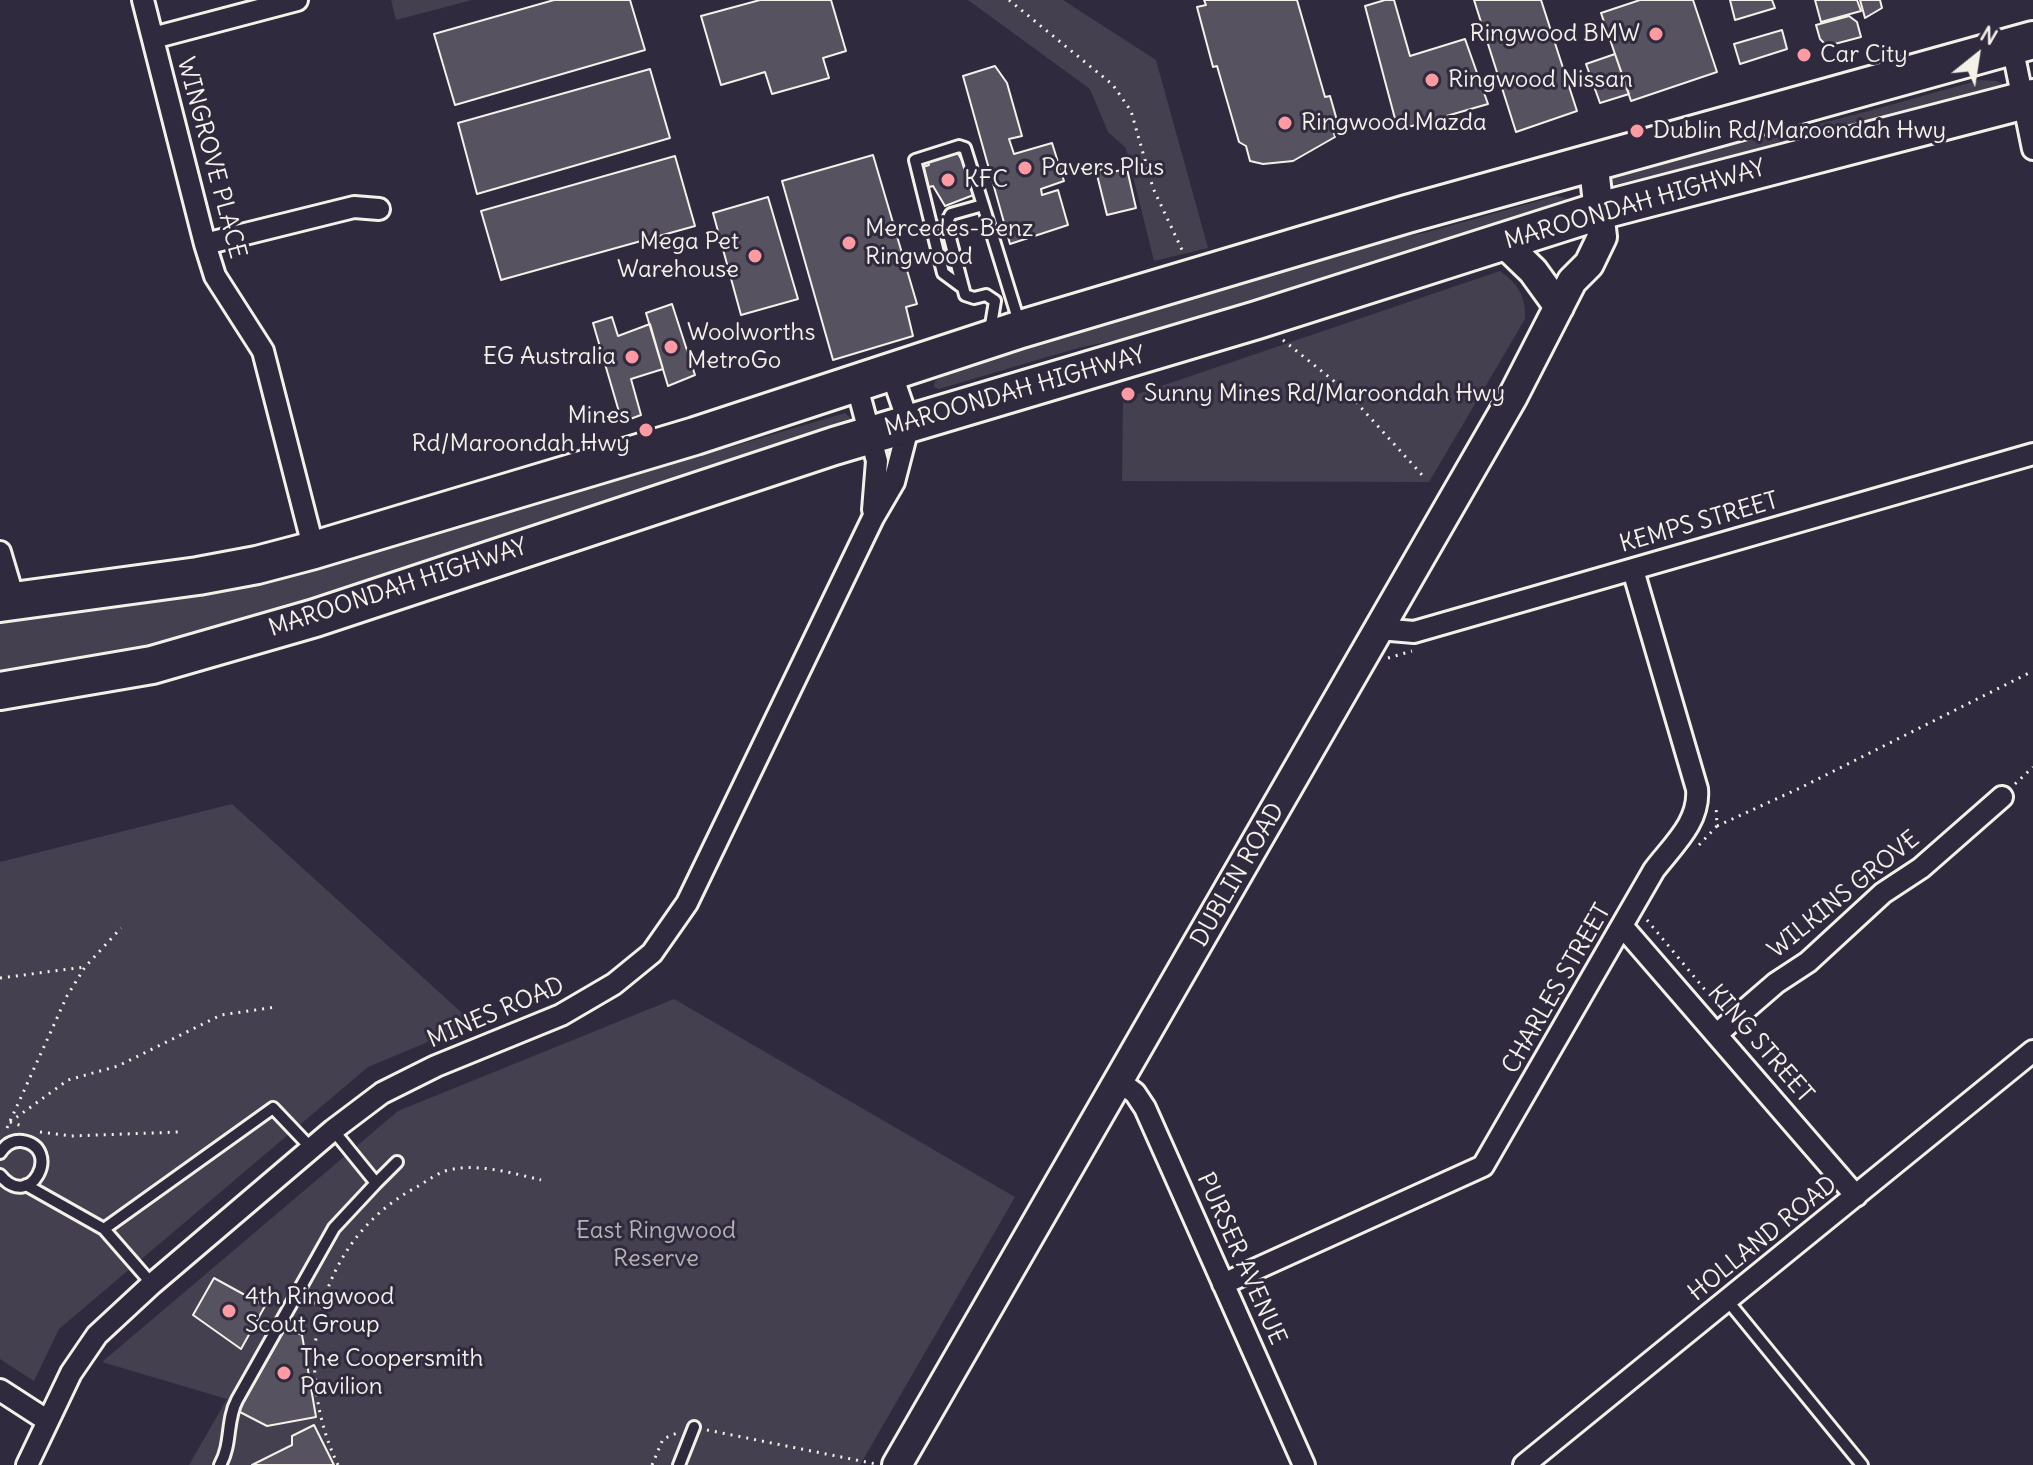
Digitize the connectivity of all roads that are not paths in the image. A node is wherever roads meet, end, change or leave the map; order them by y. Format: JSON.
{"nodes":[{"id":1,"x":143,"y":0,"type":"edge"},
{"id":2,"x":297,"y":0,"type":"edge"},
{"id":3,"x":153,"y":38,"type":"junction"},
{"id":4,"x":2023,"y":43,"type":"edge"},
{"id":5,"x":2027,"y":100,"type":"edge"},
{"id":6,"x":2033,"y":149,"type":"edge"},
{"id":7,"x":1593,"y":160,"type":"junction"},
{"id":8,"x":983,"y":205,"type":"junction"},
{"id":9,"x":379,"y":209,"type":"dead end"},
{"id":10,"x":1592,"y":213,"type":"junction"},
{"id":11,"x":1503,"y":242,"type":"junction"},
{"id":12,"x":205,"y":244,"type":"junction"},
{"id":13,"x":962,"y":287,"type":"junction"},
{"id":14,"x":1559,"y":307,"type":"junction"},
{"id":15,"x":1021,"y":329,"type":"junction"},
{"id":16,"x":987,"y":340,"type":"junction"},
{"id":17,"x":891,"y":372,"type":"junction"},
{"id":18,"x":856,"y":383,"type":"junction"},
{"id":19,"x":909,"y":424,"type":"junction"},
{"id":20,"x":872,"y":434,"type":"junction"},
{"id":21,"x":2033,"y":454,"type":"edge"},
{"id":22,"x":873,"y":518,"type":"junction"},
{"id":23,"x":314,"y":550,"type":"junction"},
{"id":24,"x":0,"y":552,"type":"edge"},
{"id":25,"x":1633,"y":570,"type":"junction"},
{"id":26,"x":7,"y":601,"type":"edge"},
{"id":27,"x":1379,"y":629,"type":"junction"},
{"id":28,"x":0,"y":691,"type":"edge"},
{"id":29,"x":2002,"y":797,"type":"road end"},
{"id":30,"x":1623,"y":927,"type":"junction"},
{"id":31,"x":1724,"y":1028,"type":"junction"},
{"id":32,"x":2033,"y":1051,"type":"edge"},
{"id":33,"x":1119,"y":1081,"type":"junction"},
{"id":34,"x":333,"y":1130,"type":"junction"},
{"id":35,"x":312,"y":1149,"type":"junction"},
{"id":36,"x":0,"y":1153,"type":"edge"},
{"id":37,"x":397,"y":1162,"type":"dead end"},
{"id":38,"x":0,"y":1175,"type":"edge"},
{"id":39,"x":376,"y":1183,"type":"junction"},
{"id":40,"x":26,"y":1185,"type":"junction"},
{"id":41,"x":1856,"y":1196,"type":"junction"},
{"id":42,"x":104,"y":1229,"type":"junction"},
{"id":43,"x":152,"y":1284,"type":"junction"},
{"id":44,"x":1223,"y":1284,"type":"junction"},
{"id":45,"x":1727,"y":1300,"type":"junction"},
{"id":46,"x":0,"y":1390,"type":"edge"},
{"id":47,"x":48,"y":1421,"type":"junction"},
{"id":48,"x":694,"y":1427,"type":"road end"},
{"id":49,"x":27,"y":1465,"type":"edge"},
{"id":50,"x":220,"y":1465,"type":"edge"},
{"id":51,"x":679,"y":1465,"type":"edge"},
{"id":52,"x":897,"y":1465,"type":"edge"},
{"id":53,"x":1304,"y":1465,"type":"edge"},
{"id":54,"x":1524,"y":1465,"type":"edge"},
{"id":55,"x":1862,"y":1465,"type":"edge"}],
"edges":[{"from":1,"to":3,"type":"street","name":"WINGROVE PLACE"},
{"from":2,"to":3,"type":"street"},
{"from":3,"to":12,"type":"street","name":"WINGROVE PLACE"},
{"from":4,"to":5,"type":"street"},
{"from":4,"to":7,"type":"highway"},
{"from":5,"to":6,"type":"street"},
{"from":5,"to":10,"type":"highway","name":"MAROONDAH HIGHWAY"},
{"from":7,"to":10,"type":"main road","name":"DUBLIN ROAD"},
{"from":7,"to":15,"type":"highway"},
{"from":8,"to":13,"type":"lane"},
{"from":8,"to":13,"type":"lane"},
{"from":8,"to":15,"type":"lane"},
{"from":9,"to":12,"type":"street"},
{"from":10,"to":11,"type":"highway","name":"MAROONDAH HIGHWAY"},
{"from":10,"to":14,"type":"main road","name":"DUBLIN ROAD"},
{"from":11,"to":14,"type":"main road"},
{"from":11,"to":19,"type":"highway","name":"MAROONDAH HIGHWAY"},
{"from":12,"to":23,"type":"street","name":"WINGROVE PLACE"},
{"from":13,"to":16,"type":"lane"},
{"from":14,"to":27,"type":"main road","name":"DUBLIN ROAD"},
{"from":15,"to":16,"type":"highway"},
{"from":16,"to":17,"type":"highway"},
{"from":17,"to":18,"type":"highway"},
{"from":17,"to":19,"type":"street"},
{"from":18,"to":20,"type":"street","name":"MINES ROAD"},
{"from":18,"to":23,"type":"highway"},
{"from":19,"to":20,"type":"highway","name":"MAROONDAH HIGHWAY"},
{"from":19,"to":22,"type":"street","name":"MINES ROAD"},
{"from":20,"to":22,"type":"street","name":"MINES ROAD"},
{"from":20,"to":28,"type":"highway","name":"MAROONDAH HIGHWAY"},
{"from":21,"to":25,"type":"street","name":"KEMPS STREET"},
{"from":22,"to":34,"type":"street","name":"MINES ROAD"},
{"from":23,"to":26,"type":"highway"},
{"from":24,"to":26,"type":"street"},
{"from":25,"to":27,"type":"street","name":"KEMPS STREET"},
{"from":25,"to":30,"type":"street","name":"CHARLES STREET"},
{"from":27,"to":33,"type":"main road","name":"DUBLIN ROAD"},
{"from":29,"to":31,"type":"street","name":"WILKINS GROVE"},
{"from":30,"to":31,"type":"street","name":"KING STREET"},
{"from":30,"to":44,"type":"street","name":"CHARLES STREET"},
{"from":31,"to":41,"type":"street","name":"KING STREET"},
{"from":32,"to":41,"type":"street","name":"HOLLAND ROAD"},
{"from":33,"to":44,"type":"street","name":"PURSER AVENUE"},
{"from":33,"to":52,"type":"main road","name":"DUBLIN ROAD"},
{"from":34,"to":35,"type":"street","name":"MINES ROAD"},
{"from":34,"to":39,"type":"lane"},
{"from":35,"to":42,"type":"lane"},
{"from":35,"to":43,"type":"street","name":"MINES ROAD"},
{"from":36,"to":40,"type":"lane"},
{"from":37,"to":39,"type":"lane"},
{"from":38,"to":40,"type":"lane"},
{"from":39,"to":50,"type":"lane"},
{"from":40,"to":42,"type":"lane"},
{"from":41,"to":45,"type":"street","name":"HOLLAND ROAD"},
{"from":42,"to":43,"type":"lane"},
{"from":43,"to":47,"type":"street","name":"MINES ROAD"},
{"from":44,"to":53,"type":"street","name":"PURSER AVENUE"},
{"from":45,"to":54,"type":"street","name":"HOLLAND ROAD"},
{"from":45,"to":55,"type":"lane"},
{"from":46,"to":47,"type":"street"},
{"from":47,"to":49,"type":"street","name":"MINES ROAD"},
{"from":48,"to":51,"type":"lane"}]}
